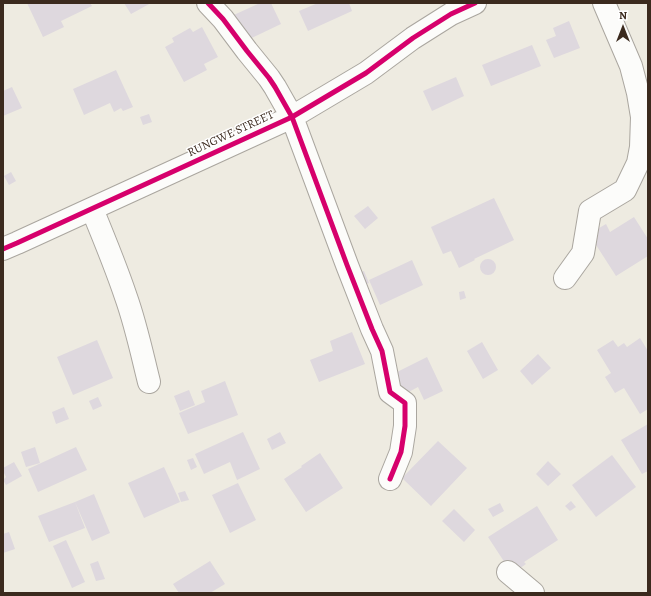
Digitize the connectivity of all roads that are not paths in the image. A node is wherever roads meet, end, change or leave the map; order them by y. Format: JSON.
{"nodes":[{"id":1,"x":208,"y":3,"type":"edge"},
{"id":2,"x":475,"y":3,"type":"edge"},
{"id":3,"x":604,"y":3,"type":"edge"},
{"id":4,"x":292,"y":117,"type":"junction"},
{"id":5,"x":92,"y":209,"type":"junction"},
{"id":6,"x":3,"y":249,"type":"edge"},
{"id":7,"x":565,"y":278,"type":"dead end"},
{"id":8,"x":149,"y":382,"type":"dead end"},
{"id":9,"x":390,"y":479,"type":"dead end"},
{"id":10,"x":508,"y":572,"type":"dead end"},
{"id":11,"x":533,"y":593,"type":"edge"}],
"edges":[{"from":1,"to":4,"type":"street"},
{"from":2,"to":4,"type":"street","name":"RUNGWE STREET"},
{"from":3,"to":7,"type":"street"},
{"from":4,"to":5,"type":"street","name":"RUNGWE STREET"},
{"from":4,"to":9,"type":"street"},
{"from":5,"to":6,"type":"street","name":"RUNGWE STREET"},
{"from":5,"to":8,"type":"street"},
{"from":10,"to":11,"type":"street"}]}
